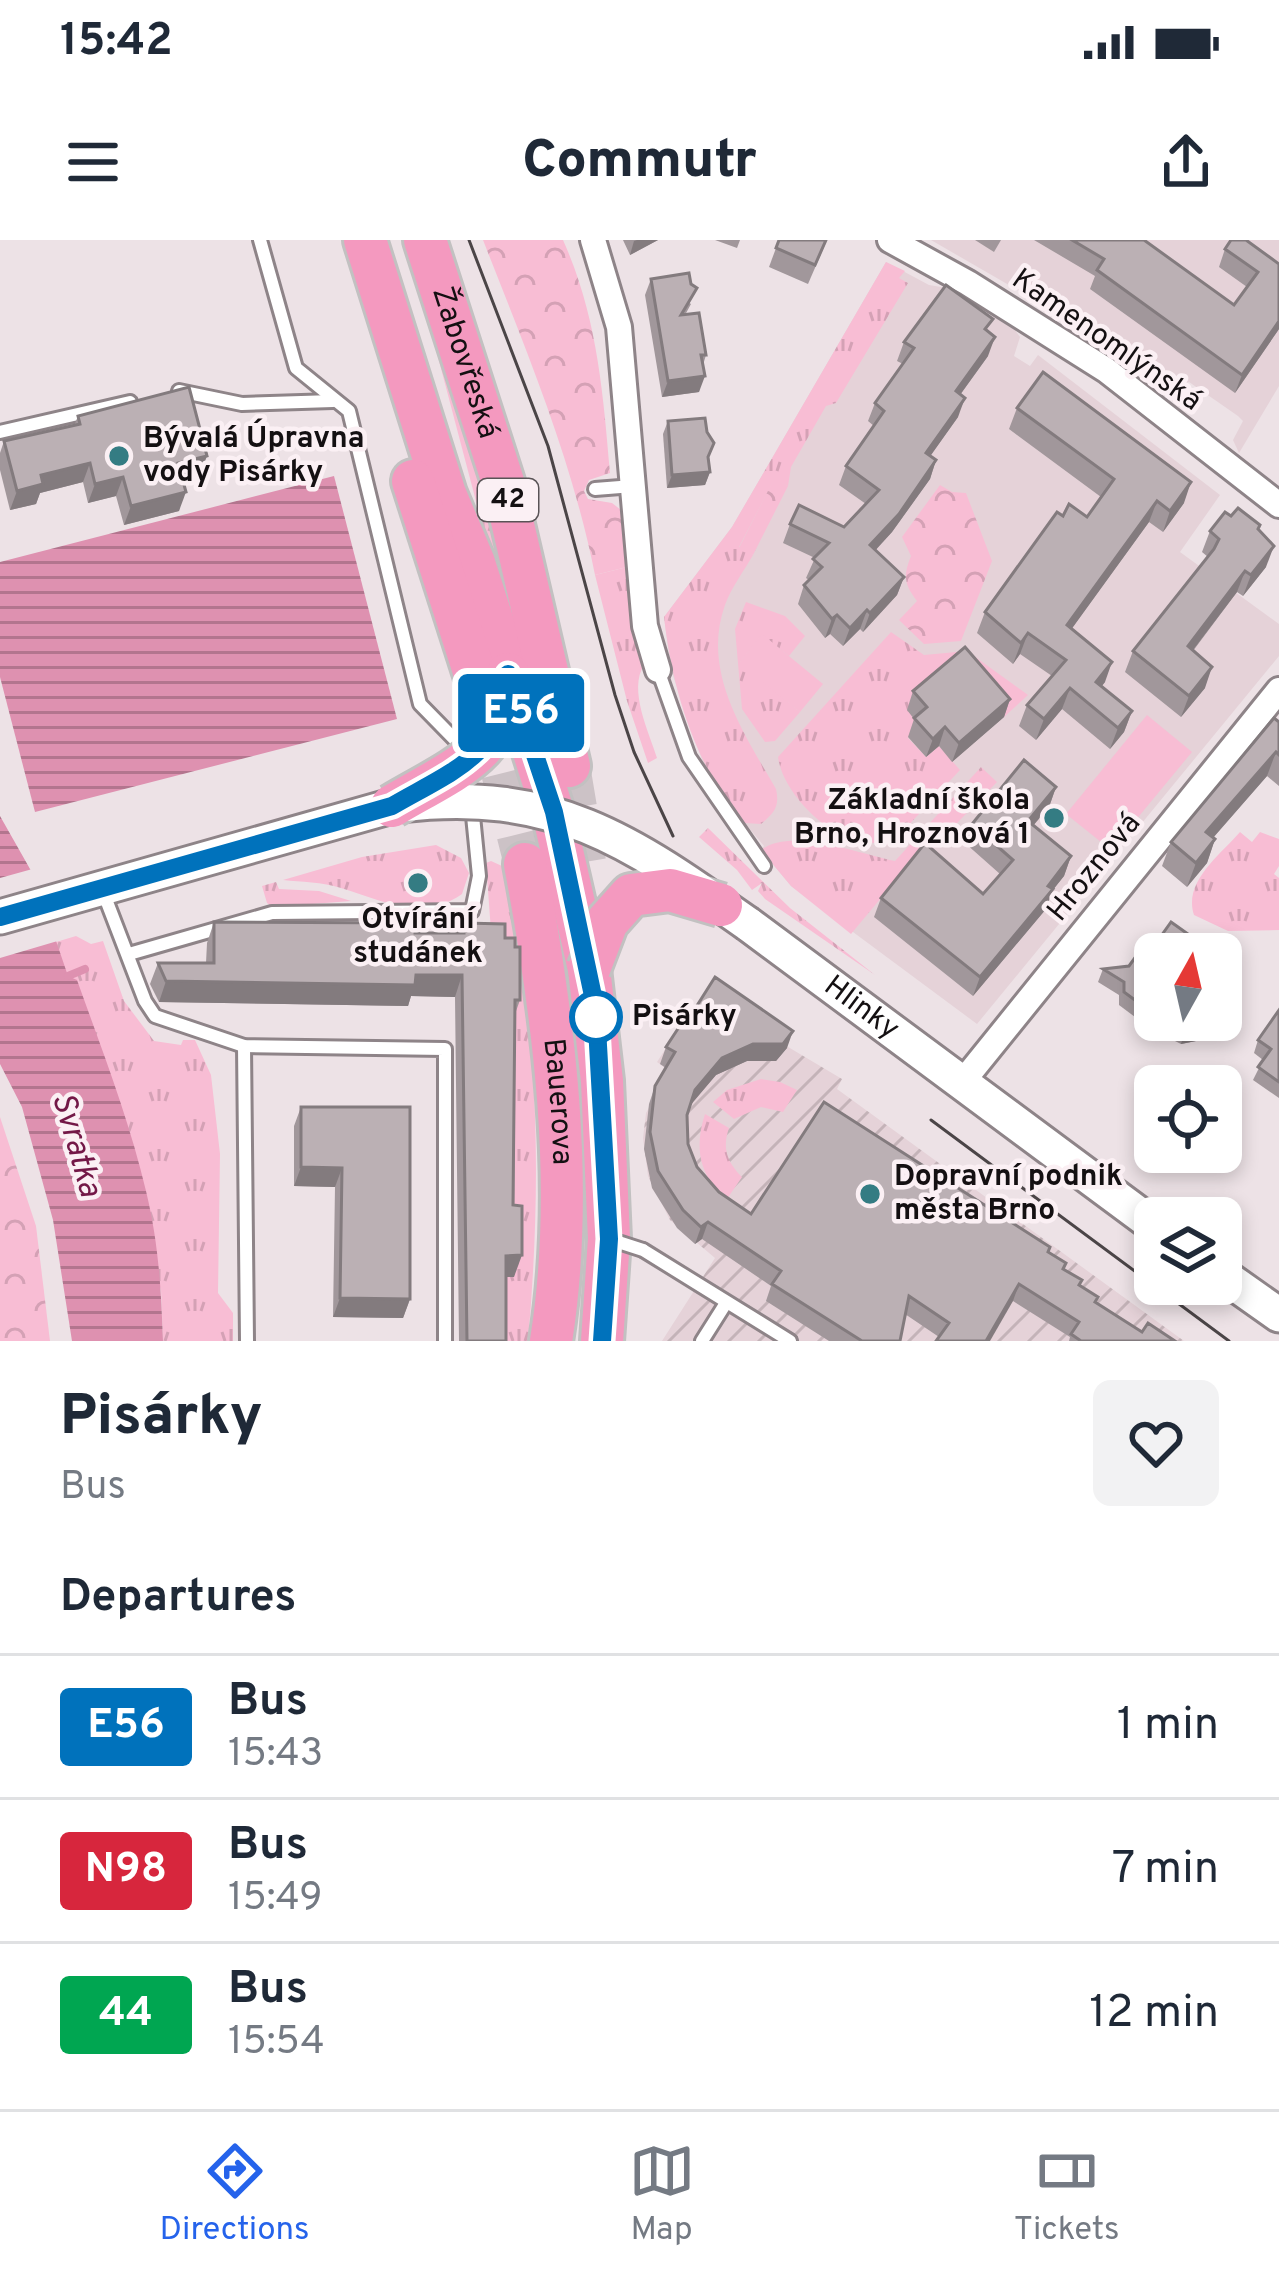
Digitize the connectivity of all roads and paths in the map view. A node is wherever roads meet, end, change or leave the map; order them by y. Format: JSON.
{"nodes":[{"id":1,"x":260,"y":240,"type":"edge"},
{"id":2,"x":336,"y":240,"type":"edge"},
{"id":3,"x":365,"y":240,"type":"edge"},
{"id":4,"x":392,"y":240,"type":"edge"},
{"id":5,"x":425,"y":240,"type":"edge"},
{"id":6,"x":592,"y":240,"type":"edge"},
{"id":7,"x":890,"y":240,"type":"edge"},
{"id":8,"x":162,"y":395,"type":"edge"},
{"id":9,"x":144,"y":400,"type":"edge"},
{"id":10,"x":333,"y":401,"type":"junction"},
{"id":11,"x":0,"y":432,"type":"edge"},
{"id":12,"x":633,"y":486,"type":"junction"},
{"id":13,"x":595,"y":489,"type":"dead end"},
{"id":14,"x":1279,"y":505,"type":"edge"},
{"id":15,"x":474,"y":562,"type":"junction"},
{"id":16,"x":658,"y":670,"type":"joint"},
{"id":17,"x":508,"y":674,"type":"junction"},
{"id":18,"x":1279,"y":690,"type":"edge"},
{"id":19,"x":487,"y":712,"type":"tunnel mouth"},
{"id":20,"x":568,"y":766,"type":"tunnel mouth"},
{"id":21,"x":392,"y":806,"type":"junction"},
{"id":22,"x":554,"y":812,"type":"junction"},
{"id":23,"x":525,"y":864,"type":"tunnel mouth"},
{"id":24,"x":764,"y":866,"type":"dead end"},
{"id":25,"x":102,"y":888,"type":"junction"},
{"id":26,"x":735,"y":915,"type":"junction"},
{"id":27,"x":0,"y":917,"type":"edge"},
{"id":28,"x":129,"y":954,"type":"junction"},
{"id":29,"x":589,"y":969,"type":"junction"},
{"id":30,"x":244,"y":1046,"type":"junction"},
{"id":31,"x":960,"y":1085,"type":"junction"},
{"id":32,"x":606,"y":1181,"type":"junction"},
{"id":33,"x":1134,"y":1211,"type":"edge"},
{"id":34,"x":626,"y":1245,"type":"junction"},
{"id":35,"x":1242,"y":1289,"type":"edge"},
{"id":36,"x":726,"y":1303,"type":"junction"},
{"id":37,"x":1279,"y":1315,"type":"edge"},
{"id":38,"x":247,"y":1341,"type":"edge"},
{"id":39,"x":445,"y":1341,"type":"edge"},
{"id":40,"x":551,"y":1341,"type":"edge"},
{"id":41,"x":584,"y":1341,"type":"edge"},
{"id":42,"x":602,"y":1341,"type":"edge"},
{"id":43,"x":702,"y":1341,"type":"edge"},
{"id":44,"x":790,"y":1341,"type":"edge"}],
"edges":[{"from":1,"to":10,"type":"lane"},
{"from":2,"to":19,"type":"highway"},
{"from":3,"to":15,"type":"highway","number":"42"},
{"from":4,"to":15,"type":"highway","number":"42"},
{"from":5,"to":20,"type":"highway","name":"Žabovřeská","number":"42"},
{"from":6,"to":12,"type":"street"},
{"from":7,"to":14,"type":"street","name":"Kamenomlýnská"},
{"from":8,"to":10,"type":"lane"},
{"from":9,"to":11,"type":"lane"},
{"from":10,"to":28,"type":"lane"},
{"from":12,"to":13,"type":"lane"},
{"from":12,"to":16,"type":"street"},
{"from":15,"to":17,"type":"highway","number":"42"},
{"from":16,"to":24,"type":"lane"},
{"from":17,"to":21,"type":"highway","bridge":true},
{"from":17,"to":22,"type":"highway","number":"42","bridge":true},
{"from":18,"to":31,"type":"street","name":"Hroznová"},
{"from":21,"to":22,"type":"street","name":"Hlinky","bridge":true},
{"from":21,"to":25,"type":"street","name":"Hlinky"},
{"from":22,"to":26,"type":"street","name":"Hlinky","bridge":true},
{"from":22,"to":29,"type":"highway","bridge":true},
{"from":23,"to":40,"type":"highway","name":"Bauerova"},
{"from":25,"to":27,"type":"street","name":"Hlinky"},
{"from":25,"to":28,"type":"lane"},
{"from":26,"to":29,"type":"highway","bridge":true},
{"from":26,"to":31,"type":"street","name":"Hlinky"},
{"from":28,"to":30,"type":"lane"},
{"from":29,"to":32,"type":"highway"},
{"from":30,"to":38,"type":"lane"},
{"from":30,"to":39,"type":"lane"},
{"from":31,"to":33,"type":"street","name":"Hlinky"},
{"from":32,"to":34,"type":"highway"},
{"from":32,"to":41,"type":"highway"},
{"from":34,"to":36,"type":"lane"},
{"from":34,"to":42,"type":"highway"},
{"from":35,"to":37,"type":"street"},
{"from":36,"to":43,"type":"lane"},
{"from":36,"to":44,"type":"lane"}]}
